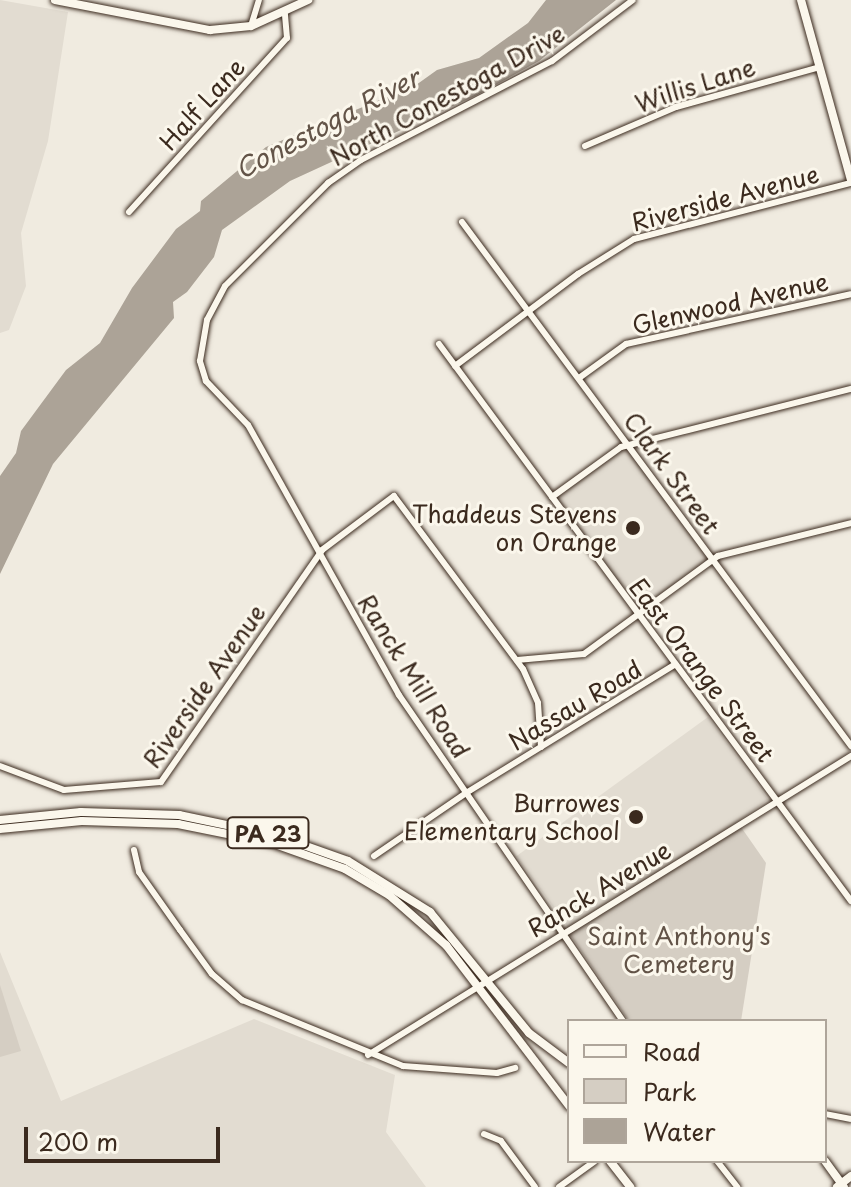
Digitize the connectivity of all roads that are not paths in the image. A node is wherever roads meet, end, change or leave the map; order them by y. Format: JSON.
{"nodes":[{"id":1,"x":55,"y":0,"type":"edge"},
{"id":2,"x":259,"y":0,"type":"edge"},
{"id":3,"x":308,"y":0,"type":"edge"},
{"id":4,"x":633,"y":0,"type":"edge"},
{"id":5,"x":803,"y":2,"type":"edge"},
{"id":6,"x":285,"y":13,"type":"junction"},
{"id":7,"x":251,"y":26,"type":"junction"},
{"id":8,"x":820,"y":67,"type":"junction"},
{"id":9,"x":585,"y":146,"type":"dead end"},
{"id":10,"x":851,"y":181,"type":"edge"},
{"id":11,"x":129,"y":212,"type":"dead end"},
{"id":12,"x":462,"y":222,"type":"dead end"},
{"id":13,"x":851,"y":294,"type":"edge"},
{"id":14,"x":528,"y":311,"type":"junction"},
{"id":15,"x":201,"y":342,"type":"joint"},
{"id":16,"x":439,"y":344,"type":"dead end"},
{"id":17,"x":455,"y":366,"type":"junction"},
{"id":18,"x":579,"y":378,"type":"junction"},
{"id":19,"x":851,"y":389,"type":"edge"},
{"id":20,"x":628,"y":445,"type":"junction"},
{"id":21,"x":552,"y":497,"type":"junction"},
{"id":22,"x":851,"y":523,"type":"edge"},
{"id":23,"x":319,"y":553,"type":"junction"},
{"id":24,"x":713,"y":560,"type":"junction"},
{"id":25,"x":639,"y":615,"type":"junction"},
{"id":26,"x":517,"y":660,"type":"junction"},
{"id":27,"x":676,"y":664,"type":"junction"},
{"id":28,"x":851,"y":746,"type":"edge"},
{"id":29,"x":541,"y":747,"type":"junction"},
{"id":30,"x":851,"y":756,"type":"edge"},
{"id":31,"x":0,"y":766,"type":"edge"},
{"id":32,"x":466,"y":793,"type":"junction"},
{"id":33,"x":777,"y":801,"type":"junction"},
{"id":34,"x":0,"y":820,"type":"edge"},
{"id":35,"x":0,"y":829,"type":"edge"},
{"id":36,"x":134,"y":850,"type":"dead end"},
{"id":37,"x":374,"y":856,"type":"dead end"},
{"id":38,"x":851,"y":901,"type":"edge"},
{"id":39,"x":563,"y":932,"type":"junction"},
{"id":40,"x":488,"y":979,"type":"junction"},
{"id":41,"x":478,"y":987,"type":"junction"},
{"id":42,"x":622,"y":1019,"type":"edge"},
{"id":43,"x":368,"y":1055,"type":"junction"},
{"id":44,"x":567,"y":1062,"type":"edge"},
{"id":45,"x":515,"y":1068,"type":"dead end"},
{"id":46,"x":567,"y":1103,"type":"edge"},
{"id":47,"x":827,"y":1114,"type":"edge"},
{"id":48,"x":851,"y":1119,"type":"edge"},
{"id":49,"x":484,"y":1134,"type":"dead end"},
{"id":50,"x":592,"y":1163,"type":"edge"},
{"id":51,"x":612,"y":1163,"type":"edge"},
{"id":52,"x":719,"y":1163,"type":"edge"},
{"id":53,"x":826,"y":1163,"type":"edge"},
{"id":54,"x":851,"y":1176,"type":"edge"},
{"id":55,"x":841,"y":1186,"type":"edge"},
{"id":56,"x":535,"y":1187,"type":"edge"},
{"id":57,"x":559,"y":1187,"type":"edge"},
{"id":58,"x":630,"y":1187,"type":"edge"},
{"id":59,"x":737,"y":1187,"type":"edge"}],
"edges":[{"from":1,"to":7,"type":"main road"},
{"from":2,"to":7,"type":"street"},
{"from":3,"to":6,"type":"main road"},
{"from":4,"to":15,"type":"street","name":"North Conestoga Drive"},
{"from":5,"to":8,"type":"main road"},
{"from":6,"to":7,"type":"main road"},
{"from":6,"to":11,"type":"street","name":"Half Lane"},
{"from":8,"to":9,"type":"street","name":"Willis Lane"},
{"from":8,"to":10,"type":"main road"},
{"from":10,"to":14,"type":"street","name":"Riverside Avenue"},
{"from":12,"to":14,"type":"street","name":"Clark Street"},
{"from":13,"to":18,"type":"street","name":"Glenwood Avenue"},
{"from":14,"to":17,"type":"street","name":"Riverside Avenue"},
{"from":14,"to":18,"type":"street","name":"Clark Street"},
{"from":15,"to":23,"type":"street","name":"Ranck Mill Road"},
{"from":16,"to":17,"type":"street","name":"East Orange Street"},
{"from":17,"to":21,"type":"street","name":"East Orange Street"},
{"from":18,"to":20,"type":"street","name":"Clark Street"},
{"from":19,"to":20,"type":"street"},
{"from":20,"to":21,"type":"street"},
{"from":20,"to":24,"type":"street","name":"Clark Street"},
{"from":21,"to":25,"type":"street","name":"East Orange Street"},
{"from":22,"to":24,"type":"street"},
{"from":23,"to":26,"type":"street","name":"Riverside Avenue"},
{"from":23,"to":31,"type":"street","name":"Riverside Avenue"},
{"from":23,"to":32,"type":"street","name":"Ranck Mill Road"},
{"from":24,"to":25,"type":"street"},
{"from":24,"to":28,"type":"street","name":"Clark Street"},
{"from":25,"to":26,"type":"street"},
{"from":25,"to":27,"type":"street","name":"East Orange Street"},
{"from":26,"to":29,"type":"street"},
{"from":27,"to":29,"type":"street","name":"Nassau Road"},
{"from":27,"to":33,"type":"street","name":"East Orange Street"},
{"from":29,"to":32,"type":"street","name":"Nassau Road"},
{"from":30,"to":33,"type":"street","name":"Ranck Avenue"},
{"from":32,"to":37,"type":"street","name":"Nassau Road"},
{"from":32,"to":39,"type":"street","name":"Ranck Mill Road"},
{"from":33,"to":38,"type":"street","name":"East Orange Street"},
{"from":33,"to":39,"type":"street","name":"Ranck Avenue"},
{"from":34,"to":40,"type":"main road","number":"PA 23"},
{"from":35,"to":41,"type":"main road","number":"PA 23"},
{"from":36,"to":43,"type":"street"},
{"from":39,"to":40,"type":"street","name":"Ranck Avenue"},
{"from":39,"to":42,"type":"street","name":"Ranck Mill Road"},
{"from":40,"to":41,"type":"street","name":"Ranck Avenue"},
{"from":40,"to":44,"type":"main road","number":"PA 23"},
{"from":41,"to":43,"type":"street","name":"Ranck Avenue"},
{"from":41,"to":46,"type":"main road","number":"PA 23"},
{"from":43,"to":45,"type":"street"},
{"from":47,"to":48,"type":"street"},
{"from":49,"to":56,"type":"street"},
{"from":50,"to":57,"type":"street"},
{"from":51,"to":58,"type":"main road"},
{"from":52,"to":59,"type":"street"},
{"from":53,"to":55,"type":"main road"},
{"from":54,"to":55,"type":"main road"}]}
